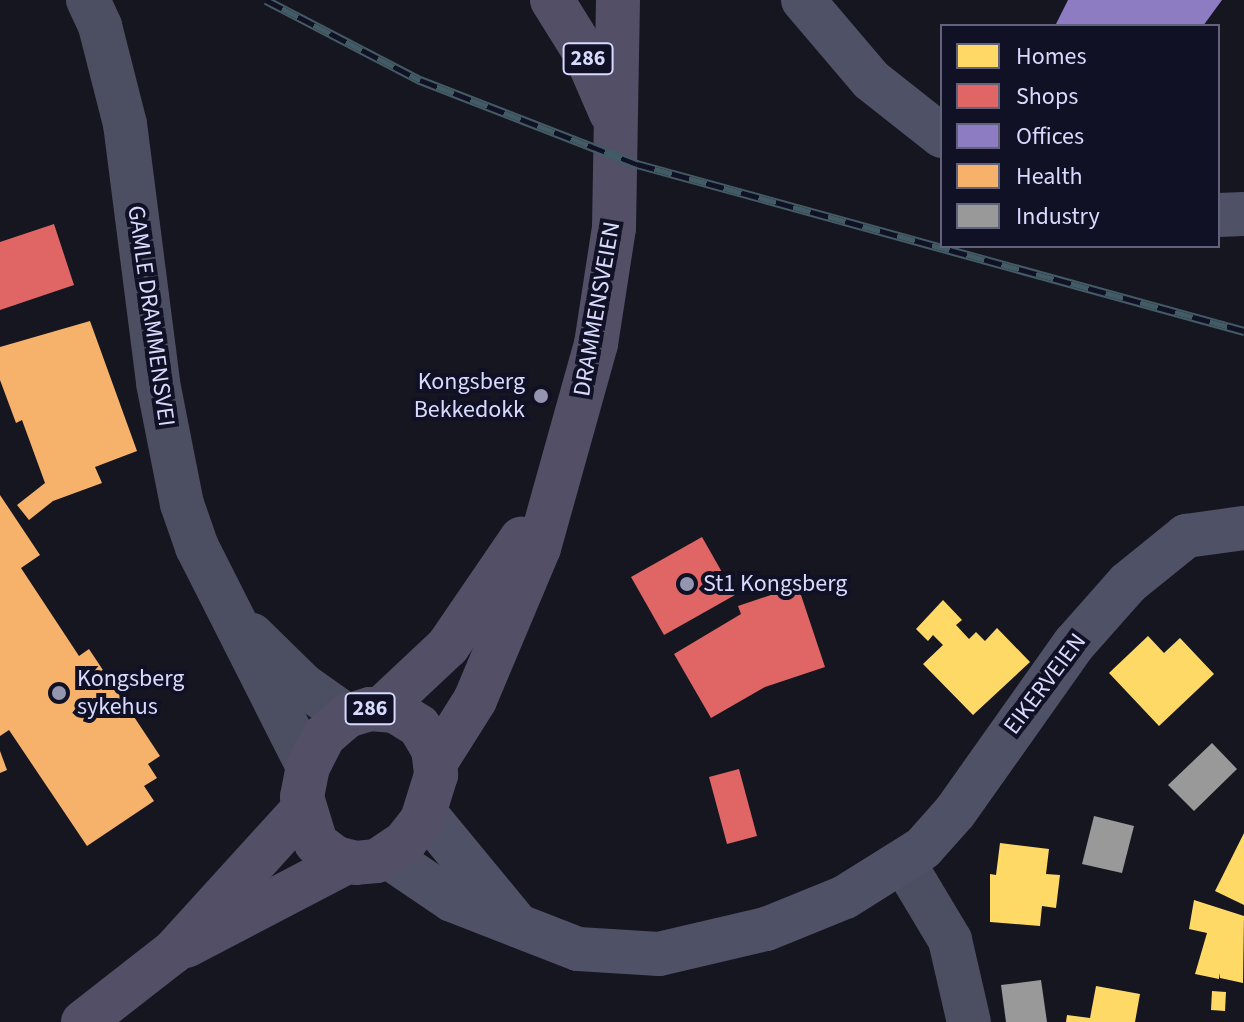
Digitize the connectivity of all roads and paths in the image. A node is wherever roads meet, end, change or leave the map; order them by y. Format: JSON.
{"nodes":[{"id":1,"x":88,"y":0,"type":"edge"},
{"id":2,"x":552,"y":0,"type":"edge"},
{"id":3,"x":618,"y":0,"type":"edge"},
{"id":4,"x":803,"y":0,"type":"edge"},
{"id":5,"x":615,"y":123,"type":"junction"},
{"id":6,"x":940,"y":134,"type":"edge"},
{"id":7,"x":1244,"y":214,"type":"edge"},
{"id":8,"x":1220,"y":215,"type":"edge"},
{"id":9,"x":554,"y":491,"type":"junction"},
{"id":10,"x":1226,"y":529,"type":"edge"},
{"id":11,"x":239,"y":623,"type":"junction"},
{"id":12,"x":364,"y":713,"type":"junction"},
{"id":13,"x":436,"y":762,"type":"junction"},
{"id":14,"x":306,"y":788,"type":"junction"},
{"id":15,"x":425,"y":813,"type":"junction"},
{"id":16,"x":367,"y":859,"type":"junction"},
{"id":17,"x":904,"y":863,"type":"junction"},
{"id":18,"x":517,"y":924,"type":"junction"},
{"id":19,"x":173,"y":952,"type":"junction"},
{"id":20,"x":83,"y":1022,"type":"edge"},
{"id":21,"x":969,"y":1022,"type":"edge"}],
"edges":[{"from":1,"to":11,"type":"street","name":"GAMLE DRAMMENSVEI"},
{"from":2,"to":5,"type":"main road","name":"DRAMMENSVEIEN","number":"286"},
{"from":3,"to":5,"type":"main road","name":"DRAMMENSVEIEN","number":"286"},
{"from":4,"to":6,"type":"main road"},
{"from":5,"to":9,"type":"main road","name":"DRAMMENSVEIEN","number":"286"},
{"from":7,"to":8,"type":"main road"},
{"from":9,"to":12,"type":"main road","name":"DRAMMENSVEIEN","number":"286"},
{"from":9,"to":13,"type":"main road","name":"DRAMMENSVEIEN","number":"286"},
{"from":10,"to":17,"type":"main road","name":"EIKERVEIEN"},
{"from":11,"to":12,"type":"street","name":"GAMLE DRAMMENSVEI"},
{"from":11,"to":14,"type":"street","name":"GAMLE DRAMMENSVEI"},
{"from":12,"to":13,"type":"main road","number":"286"},
{"from":12,"to":14,"type":"main road","number":"286"},
{"from":13,"to":15,"type":"main road","number":"286"},
{"from":14,"to":16,"type":"main road"},
{"from":14,"to":19,"type":"main road","number":"286"},
{"from":15,"to":16,"type":"main road","number":"286"},
{"from":15,"to":18,"type":"main road","name":"EIKERVEIEN"},
{"from":16,"to":18,"type":"main road","name":"EIKERVEIEN"},
{"from":16,"to":19,"type":"main road","number":"286"},
{"from":17,"to":18,"type":"main road","name":"EIKERVEIEN"},
{"from":17,"to":21,"type":"street"},
{"from":19,"to":20,"type":"main road","number":"286"}]}
